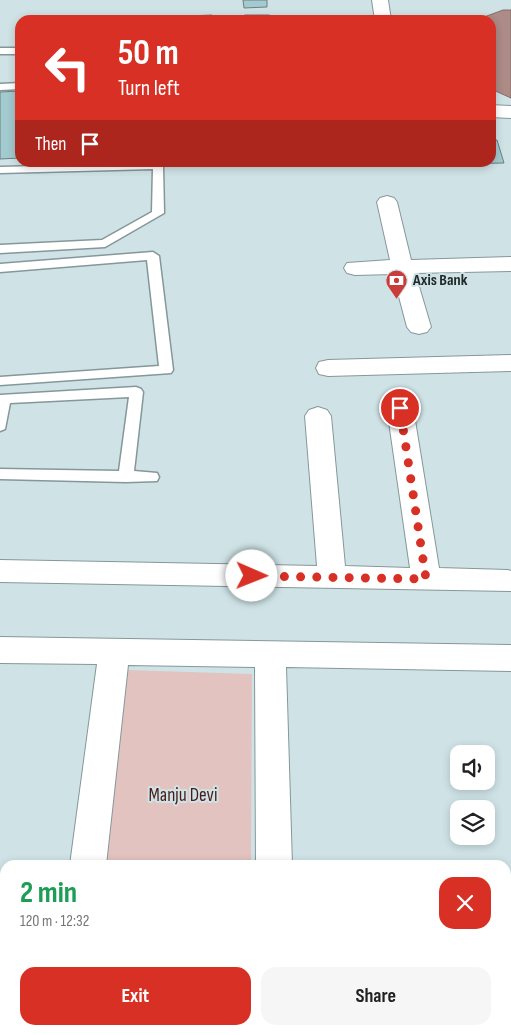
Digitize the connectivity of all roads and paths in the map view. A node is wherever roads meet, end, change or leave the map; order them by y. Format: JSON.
{"nodes":[{"id":1,"x":380,"y":0,"type":"edge"},
{"id":2,"x":382,"y":15,"type":"edge"},
{"id":3,"x":0,"y":51,"type":"edge"},
{"id":4,"x":15,"y":51,"type":"edge"},
{"id":5,"x":15,"y":86,"type":"edge"},
{"id":6,"x":0,"y":87,"type":"edge"},
{"id":7,"x":118,"y":167,"type":"edge"},
{"id":8,"x":158,"y":167,"type":"edge"},
{"id":9,"x":0,"y":170,"type":"edge"},
{"id":10,"x":387,"y":202,"type":"dead end"},
{"id":11,"x":0,"y":249,"type":"edge"},
{"id":12,"x":511,"y":264,"type":"edge"},
{"id":13,"x":0,"y":268,"type":"edge"},
{"id":14,"x":355,"y":268,"type":"dead end"},
{"id":15,"x":402,"y":268,"type":"junction"},
{"id":16,"x":419,"y":327,"type":"dead end"},
{"id":17,"x":511,"y":363,"type":"edge"},
{"id":18,"x":328,"y":368,"type":"dead end"},
{"id":19,"x":75,"y":378,"type":"junction"},
{"id":20,"x":0,"y":381,"type":"edge"},
{"id":21,"x":73,"y":395,"type":"junction"},
{"id":22,"x":400,"y":408,"type":"dead end"},
{"id":23,"x":318,"y":416,"type":"dead end"},
{"id":24,"x":0,"y":426,"type":"edge"},
{"id":25,"x":0,"y":474,"type":"edge"},
{"id":26,"x":126,"y":477,"type":"junction"},
{"id":27,"x":152,"y":477,"type":"dead end"},
{"id":28,"x":0,"y":571,"type":"edge"},
{"id":29,"x":332,"y":577,"type":"junction"},
{"id":30,"x":426,"y":579,"type":"junction"},
{"id":31,"x":510,"y":588,"type":"edge"},
{"id":32,"x":0,"y":650,"type":"edge"},
{"id":33,"x":114,"y":652,"type":"junction"},
{"id":34,"x":270,"y":654,"type":"junction"},
{"id":35,"x":511,"y":658,"type":"edge"},
{"id":36,"x":89,"y":860,"type":"edge"},
{"id":37,"x":274,"y":860,"type":"edge"}],
"edges":[{"from":1,"to":2,"type":"street"},
{"from":3,"to":4,"type":"lane"},
{"from":5,"to":6,"type":"lane"},
{"from":7,"to":9,"type":"lane"},
{"from":8,"to":11,"type":"lane"},
{"from":10,"to":15,"type":"street"},
{"from":12,"to":15,"type":"street"},
{"from":13,"to":19,"type":"lane"},
{"from":14,"to":15,"type":"street"},
{"from":15,"to":16,"type":"street"},
{"from":17,"to":18,"type":"street"},
{"from":19,"to":20,"type":"lane"},
{"from":19,"to":21,"type":"lane"},
{"from":21,"to":24,"type":"lane"},
{"from":21,"to":26,"type":"lane"},
{"from":22,"to":30,"type":"street"},
{"from":23,"to":29,"type":"street"},
{"from":25,"to":26,"type":"lane"},
{"from":26,"to":27,"type":"lane"},
{"from":28,"to":29,"type":"street"},
{"from":29,"to":30,"type":"street"},
{"from":30,"to":31,"type":"street"},
{"from":32,"to":33,"type":"street"},
{"from":33,"to":34,"type":"street"},
{"from":33,"to":36,"type":"street"},
{"from":34,"to":35,"type":"street"},
{"from":34,"to":37,"type":"street"}]}
